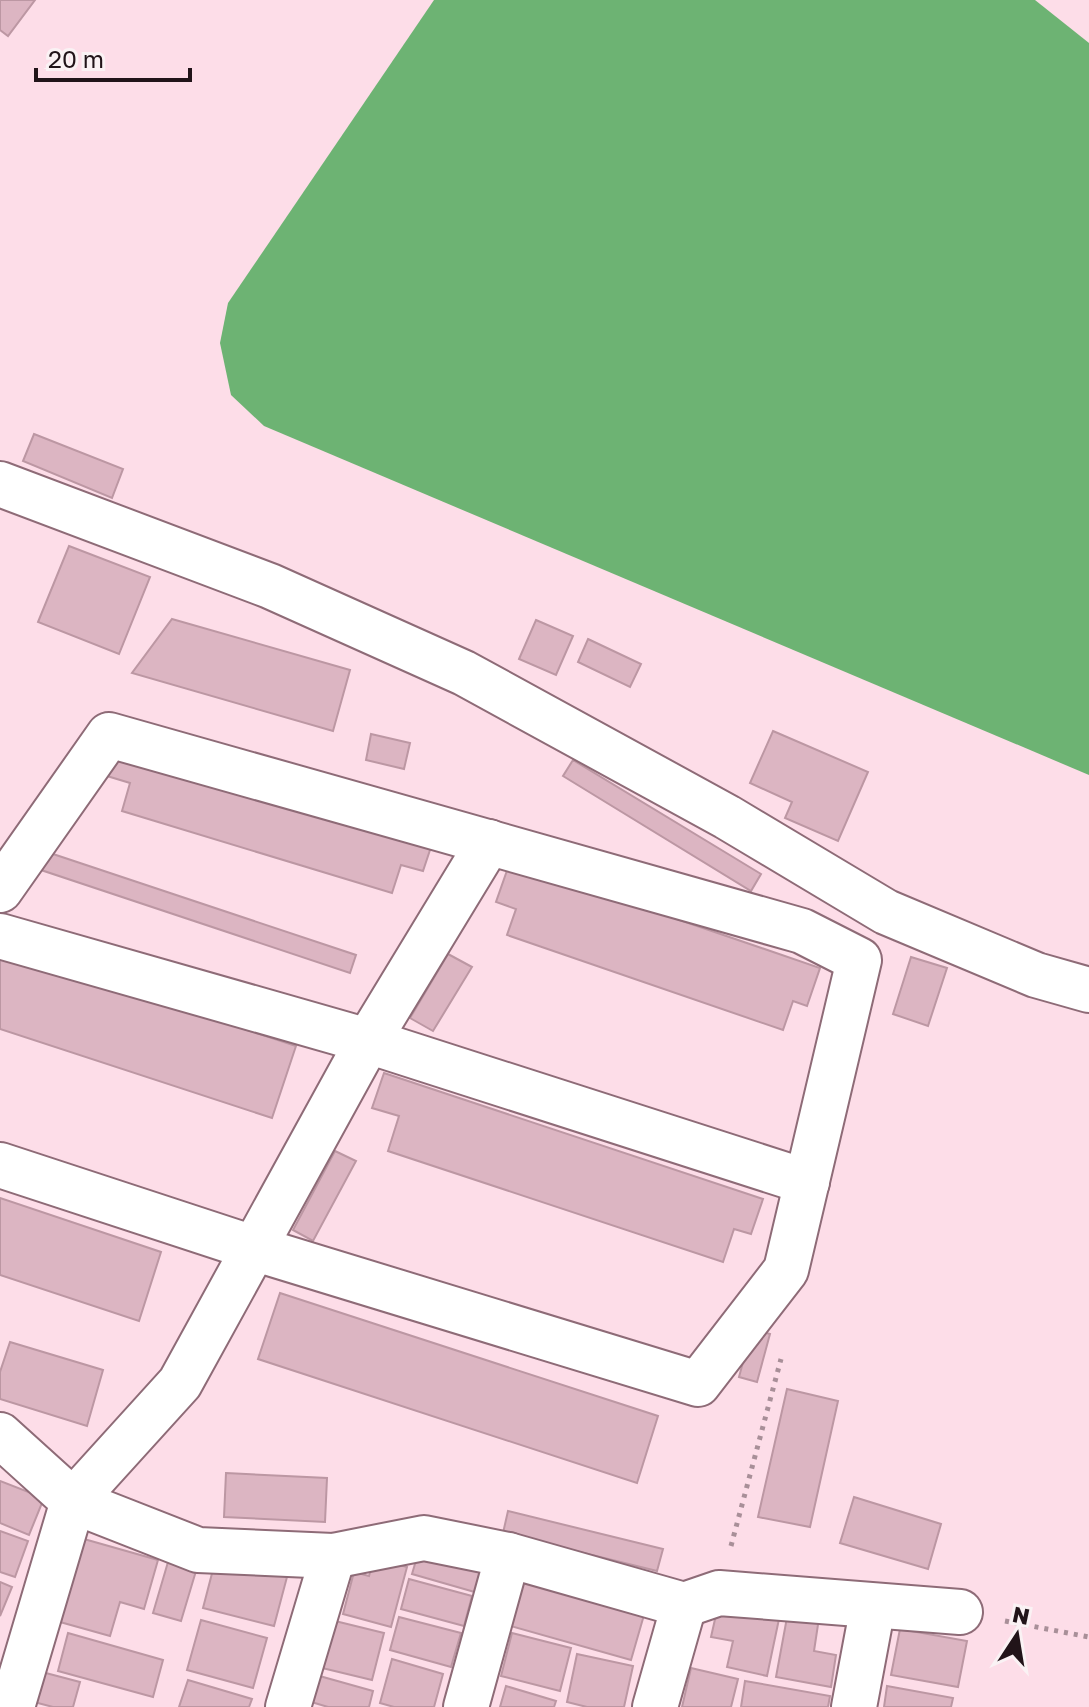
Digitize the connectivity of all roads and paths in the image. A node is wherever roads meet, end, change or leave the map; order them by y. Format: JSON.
{"nodes":[{"id":1,"x":0,"y":484,"type":"edge"},
{"id":2,"x":489,"y":842,"type":"junction"},
{"id":3,"x":0,"y":890,"type":"edge"},
{"id":4,"x":0,"y":936,"type":"edge"},
{"id":5,"x":1089,"y":990,"type":"edge"},
{"id":6,"x":368,"y":1041,"type":"junction"},
{"id":7,"x":0,"y":1165,"type":"edge"},
{"id":8,"x":807,"y":1182,"type":"junction"},
{"id":9,"x":253,"y":1248,"type":"junction"},
{"id":10,"x":0,"y":1435,"type":"edge"},
{"id":11,"x":73,"y":1501,"type":"junction"},
{"id":12,"x":508,"y":1555,"type":"junction"},
{"id":13,"x":333,"y":1556,"type":"junction"},
{"id":14,"x":684,"y":1605,"type":"junction"},
{"id":15,"x":873,"y":1606,"type":"junction"},
{"id":16,"x":960,"y":1612,"type":"joint"},
{"id":17,"x":1089,"y":1637,"type":"edge"},
{"id":18,"x":12,"y":1707,"type":"edge"},
{"id":19,"x":288,"y":1707,"type":"edge"},
{"id":20,"x":466,"y":1707,"type":"edge"},
{"id":21,"x":655,"y":1707,"type":"edge"},
{"id":22,"x":854,"y":1707,"type":"edge"}],
"edges":[{"from":1,"to":5,"type":"street"},
{"from":2,"to":3,"type":"street"},
{"from":2,"to":6,"type":"street"},
{"from":2,"to":8,"type":"street"},
{"from":4,"to":6,"type":"street"},
{"from":6,"to":8,"type":"street"},
{"from":6,"to":9,"type":"street"},
{"from":7,"to":9,"type":"street"},
{"from":8,"to":9,"type":"street"},
{"from":9,"to":11,"type":"street"},
{"from":10,"to":11,"type":"street"},
{"from":11,"to":13,"type":"street"},
{"from":11,"to":18,"type":"street"},
{"from":12,"to":13,"type":"street"},
{"from":12,"to":14,"type":"street"},
{"from":12,"to":20,"type":"street"},
{"from":13,"to":19,"type":"street"},
{"from":14,"to":15,"type":"street"},
{"from":14,"to":21,"type":"street"},
{"from":15,"to":16,"type":"street"},
{"from":15,"to":22,"type":"street"},
{"from":16,"to":17,"type":"path"}]}
